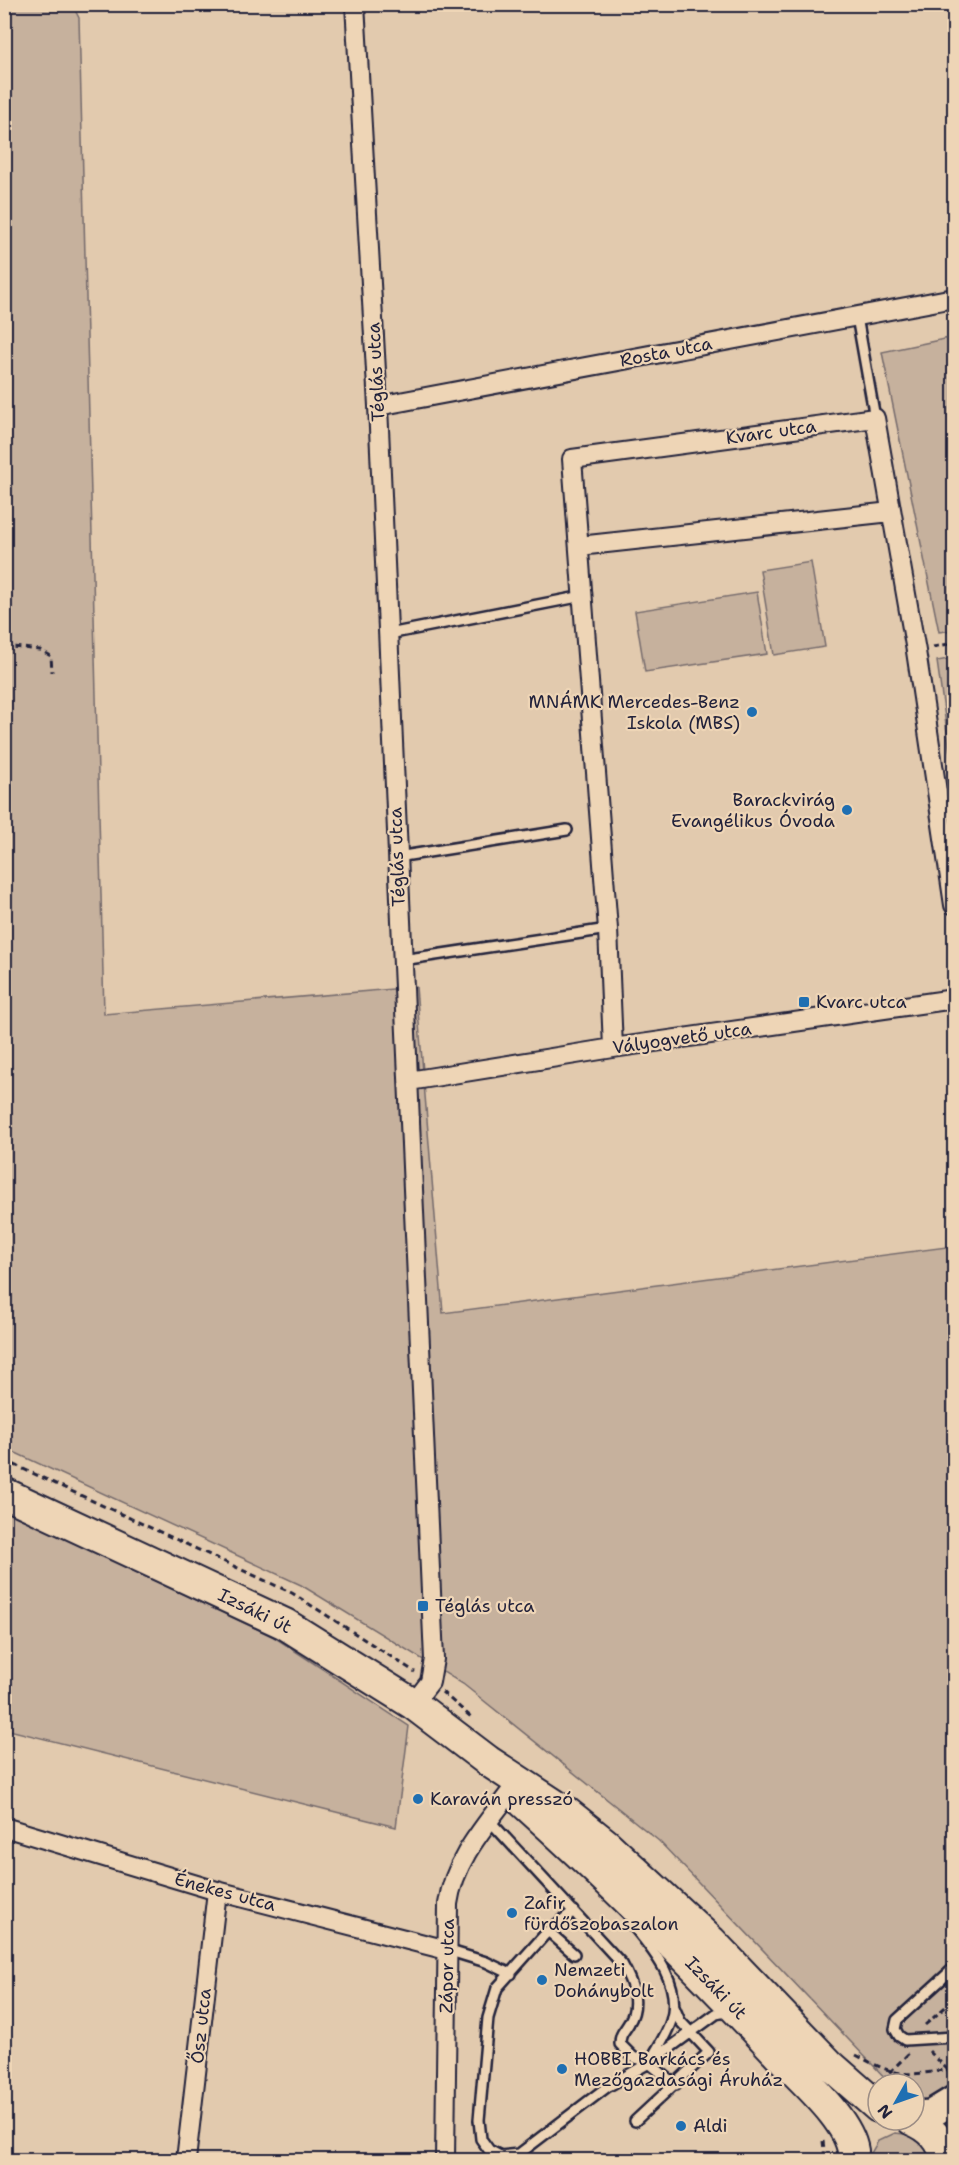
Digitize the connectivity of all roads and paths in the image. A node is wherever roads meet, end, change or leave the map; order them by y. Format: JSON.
{"nodes":[{"id":1,"x":355,"y":4,"type":"edge"},
{"id":2,"x":954,"y":298,"type":"edge"},
{"id":3,"x":857,"y":316,"type":"junction"},
{"id":4,"x":378,"y":406,"type":"junction"},
{"id":5,"x":875,"y":418,"type":"junction"},
{"id":6,"x":891,"y":512,"type":"junction"},
{"id":7,"x":579,"y":546,"type":"junction"},
{"id":8,"x":583,"y":596,"type":"junction"},
{"id":9,"x":389,"y":634,"type":"junction"},
{"id":10,"x":954,"y":643,"type":"edge"},
{"id":11,"x":4,"y":646,"type":"edge"},
{"id":12,"x":916,"y":651,"type":"junction"},
{"id":13,"x":52,"y":672,"type":"dead end"},
{"id":14,"x":567,"y":830,"type":"dead end"},
{"id":15,"x":397,"y":856,"type":"junction"},
{"id":16,"x":954,"y":905,"type":"edge"},
{"id":17,"x":608,"y":928,"type":"junction"},
{"id":18,"x":402,"y":960,"type":"junction"},
{"id":19,"x":954,"y":999,"type":"edge"},
{"id":20,"x":613,"y":1048,"type":"junction"},
{"id":21,"x":409,"y":1081,"type":"junction"},
{"id":22,"x":4,"y":1460,"type":"edge"},
{"id":23,"x":4,"y":1493,"type":"edge"},
{"id":24,"x":422,"y":1693,"type":"junction"},
{"id":25,"x":488,"y":1761,"type":"junction"},
{"id":26,"x":511,"y":1791,"type":"junction"},
{"id":27,"x":489,"y":1820,"type":"junction"},
{"id":28,"x":4,"y":1827,"type":"edge"},
{"id":29,"x":574,"y":1848,"type":"junction"},
{"id":30,"x":217,"y":1891,"type":"junction"},
{"id":31,"x":574,"y":1911,"type":"junction"},
{"id":32,"x":548,"y":1931,"type":"junction"},
{"id":33,"x":447,"y":1950,"type":"junction"},
{"id":34,"x":574,"y":1954,"type":"dead end"},
{"id":35,"x":954,"y":1968,"type":"edge"},
{"id":36,"x":511,"y":1974,"type":"junction"},
{"id":37,"x":674,"y":2007,"type":"junction"},
{"id":38,"x":737,"y":2010,"type":"junction"},
{"id":39,"x":690,"y":2031,"type":"junction"},
{"id":40,"x":954,"y":2037,"type":"edge"},
{"id":41,"x":912,"y":2050,"type":"dead end"},
{"id":42,"x":649,"y":2063,"type":"junction"},
{"id":43,"x":954,"y":2065,"type":"edge"},
{"id":44,"x":947,"y":2069,"type":"dead end"},
{"id":45,"x":888,"y":2072,"type":"edge"},
{"id":46,"x":676,"y":2085,"type":"junction"},
{"id":47,"x":866,"y":2096,"type":"edge"},
{"id":48,"x":954,"y":2100,"type":"edge"},
{"id":49,"x":926,"y":2114,"type":"edge"},
{"id":50,"x":635,"y":2121,"type":"dead end"},
{"id":51,"x":926,"y":2129,"type":"edge"},
{"id":52,"x":866,"y":2131,"type":"edge"},
{"id":53,"x":821,"y":2132,"type":"dead end"},
{"id":54,"x":954,"y":2151,"type":"edge"},
{"id":55,"x":852,"y":2156,"type":"edge"},
{"id":56,"x":186,"y":2160,"type":"edge"},
{"id":57,"x":445,"y":2160,"type":"edge"},
{"id":58,"x":825,"y":2160,"type":"edge"},
{"id":59,"x":946,"y":2160,"type":"edge"}],
"edges":[{"from":1,"to":4,"type":"street","name":"Téglás utca"},
{"from":2,"to":3,"type":"street","name":"Rosta utca"},
{"from":3,"to":4,"type":"street","name":"Rosta utca"},
{"from":3,"to":5,"type":"lane"},
{"from":4,"to":9,"type":"street","name":"Téglás utca"},
{"from":5,"to":6,"type":"street"},
{"from":5,"to":7,"type":"street","name":"Kvarc utca"},
{"from":6,"to":7,"type":"street"},
{"from":6,"to":12,"type":"street"},
{"from":7,"to":8,"type":"street"},
{"from":8,"to":9,"type":"lane"},
{"from":8,"to":17,"type":"street"},
{"from":9,"to":15,"type":"street","name":"Téglás utca"},
{"from":10,"to":12,"type":"path"},
{"from":11,"to":13,"type":"path"},
{"from":12,"to":16,"type":"street"},
{"from":14,"to":15,"type":"lane"},
{"from":15,"to":18,"type":"street","name":"Téglás utca"},
{"from":17,"to":18,"type":"lane"},
{"from":17,"to":20,"type":"street"},
{"from":18,"to":21,"type":"street","name":"Téglás utca"},
{"from":19,"to":20,"type":"street","name":"Vályogvető utca"},
{"from":20,"to":21,"type":"street","name":"Vályogvető utca"},
{"from":21,"to":24,"type":"street","name":"Téglás utca"},
{"from":22,"to":24,"type":"path"},
{"from":23,"to":24,"type":"main road","name":"Izsáki út"},
{"from":24,"to":25,"type":"main road","name":"Izsáki út"},
{"from":25,"to":26,"type":"main road","name":"Izsáki út"},
{"from":25,"to":47,"type":"main road","name":"Izsáki út"},
{"from":26,"to":27,"type":"street","name":"Zápor utca"},
{"from":26,"to":29,"type":"main road","name":"Izsáki út"},
{"from":27,"to":31,"type":"lane"},
{"from":27,"to":33,"type":"street","name":"Zápor utca"},
{"from":28,"to":30,"type":"street","name":"Énekes utca"},
{"from":29,"to":37,"type":"lane"},
{"from":29,"to":38,"type":"main road","name":"Izsáki út"},
{"from":30,"to":33,"type":"street","name":"Énekes utca"},
{"from":30,"to":56,"type":"street","name":"Ősz utca"},
{"from":31,"to":32,"type":"lane"},
{"from":31,"to":42,"type":"lane"},
{"from":32,"to":34,"type":"lane"},
{"from":32,"to":36,"type":"lane"},
{"from":33,"to":36,"type":"lane"},
{"from":33,"to":57,"type":"street","name":"Zápor utca"},
{"from":35,"to":40,"type":"lane"},
{"from":36,"to":42,"type":"lane"},
{"from":37,"to":39,"type":"lane"},
{"from":37,"to":42,"type":"lane"},
{"from":38,"to":39,"type":"lane"},
{"from":38,"to":55,"type":"main road","name":"Izsáki út"},
{"from":39,"to":42,"type":"lane"},
{"from":39,"to":46,"type":"lane"},
{"from":41,"to":45,"type":"path"},
{"from":42,"to":46,"type":"lane"},
{"from":43,"to":44,"type":"path"},
{"from":46,"to":50,"type":"lane"},
{"from":48,"to":49,"type":"street"},
{"from":51,"to":59,"type":"main road"},
{"from":52,"to":55,"type":"main road"},
{"from":53,"to":58,"type":"path"},
{"from":54,"to":59,"type":"street"}]}
